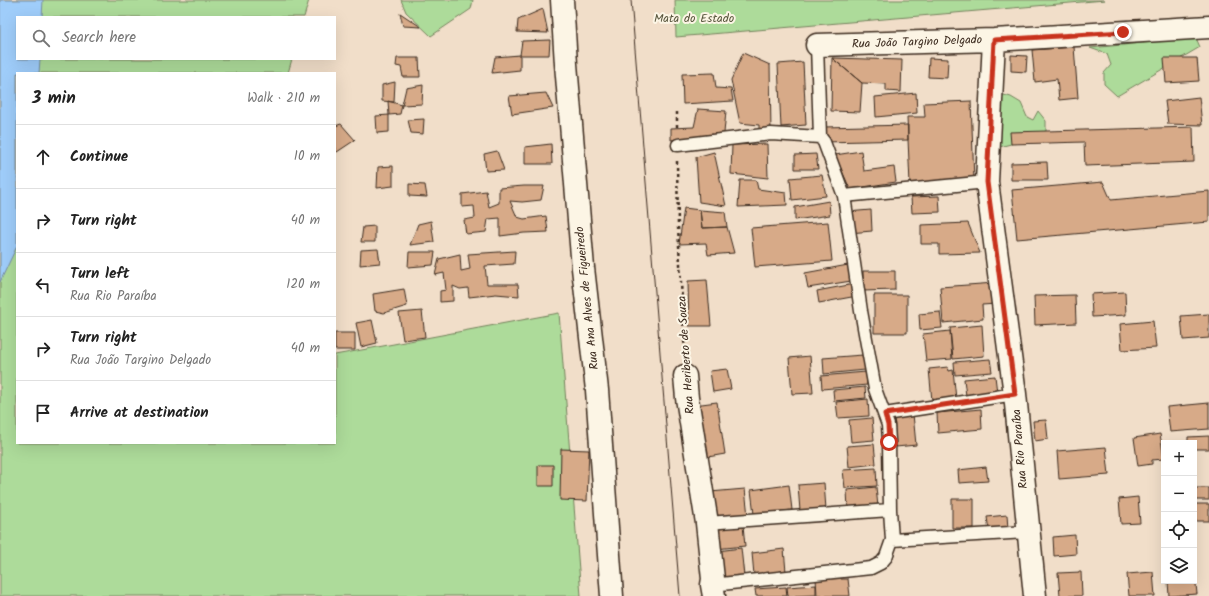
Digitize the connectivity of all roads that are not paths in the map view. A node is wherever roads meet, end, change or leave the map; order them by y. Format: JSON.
{"nodes":[{"id":1,"x":562,"y":0,"type":"edge"},
{"id":2,"x":1209,"y":27,"type":"edge"},
{"id":3,"x":994,"y":40,"type":"junction"},
{"id":4,"x":817,"y":45,"type":"joint"},
{"id":5,"x":820,"y":137,"type":"junction"},
{"id":6,"x":678,"y":145,"type":"road end"},
{"id":7,"x":987,"y":182,"type":"junction"},
{"id":8,"x":844,"y":196,"type":"junction"},
{"id":9,"x":686,"y":376,"type":"road end"},
{"id":10,"x":1015,"y":394,"type":"junction"},
{"id":11,"x":885,"y":414,"type":"junction"},
{"id":12,"x":890,"y":510,"type":"junction"},
{"id":13,"x":707,"y":523,"type":"junction"},
{"id":14,"x":1028,"y":532,"type":"junction"},
{"id":15,"x":892,"y":540,"type":"junction"},
{"id":16,"x":713,"y":590,"type":"edge"},
{"id":17,"x":612,"y":596,"type":"edge"},
{"id":18,"x":1035,"y":596,"type":"edge"}],
"edges":[{"from":1,"to":17,"type":"street","name":"Rua Ana Alves de Figueiredo"},
{"from":2,"to":3,"type":"street","name":"Rua João Targino Delgado"},
{"from":3,"to":4,"type":"street","name":"Rua João Targino Delgado"},
{"from":3,"to":7,"type":"street","name":"Rua Rio Paraíba"},
{"from":4,"to":5,"type":"lane"},
{"from":5,"to":6,"type":"lane"},
{"from":5,"to":8,"type":"lane"},
{"from":7,"to":8,"type":"lane"},
{"from":7,"to":10,"type":"street","name":"Rua Rio Paraíba"},
{"from":8,"to":11,"type":"lane"},
{"from":9,"to":13,"type":"street","name":"Rua Heriberto de Souza"},
{"from":10,"to":11,"type":"lane"},
{"from":10,"to":14,"type":"street","name":"Rua Rio Paraíba"},
{"from":11,"to":12,"type":"lane"},
{"from":12,"to":13,"type":"lane"},
{"from":12,"to":15,"type":"lane"},
{"from":13,"to":16,"type":"street","name":"Rua Heriberto de Souza"},
{"from":14,"to":15,"type":"lane"},
{"from":14,"to":18,"type":"street","name":"Rua Rio Paraíba"},
{"from":15,"to":16,"type":"lane"}]}
